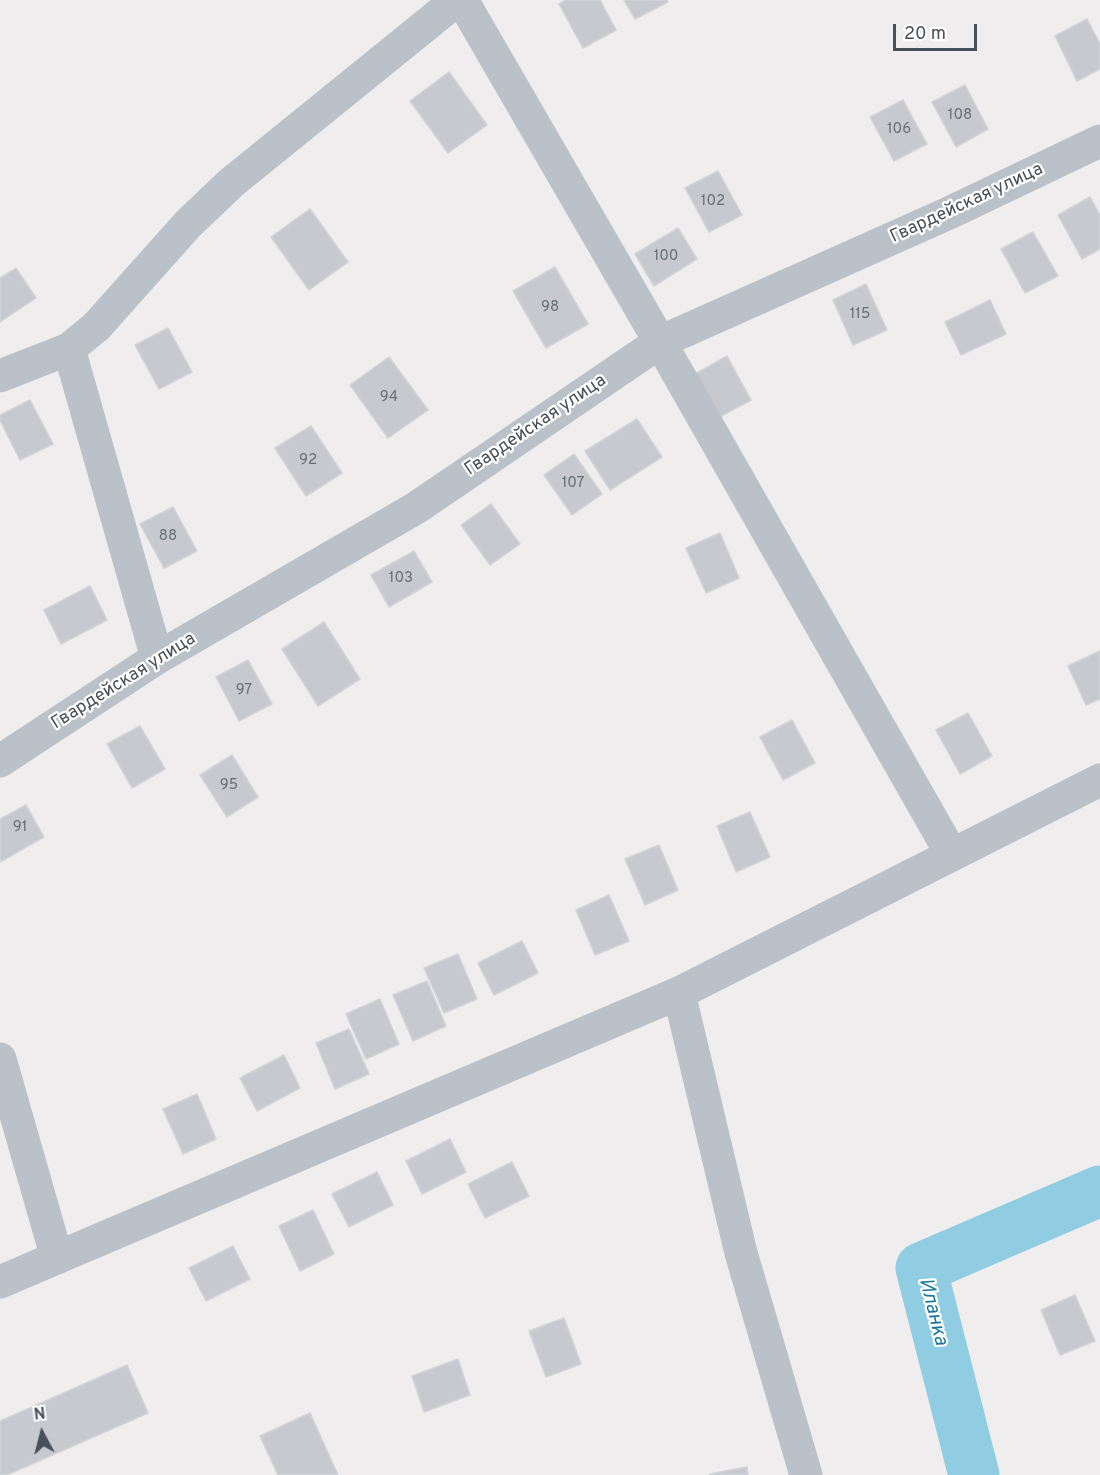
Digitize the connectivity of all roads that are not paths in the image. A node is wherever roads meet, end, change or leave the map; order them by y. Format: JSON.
{"nodes":[{"id":1,"x":457,"y":0,"type":"edge"},
{"id":2,"x":462,"y":0,"type":"edge"},
{"id":3,"x":1100,"y":141,"type":"edge"},
{"id":4,"x":660,"y":342,"type":"junction"},
{"id":5,"x":69,"y":349,"type":"junction"},
{"id":6,"x":0,"y":376,"type":"edge"},
{"id":7,"x":157,"y":658,"type":"junction"},
{"id":8,"x":0,"y":761,"type":"edge"},
{"id":9,"x":1100,"y":780,"type":"edge"},
{"id":10,"x":952,"y":855,"type":"junction"},
{"id":11,"x":679,"y":993,"type":"junction"},
{"id":12,"x":0,"y":1059,"type":"edge"},
{"id":13,"x":57,"y":1258,"type":"junction"},
{"id":14,"x":0,"y":1282,"type":"edge"},
{"id":15,"x":806,"y":1475,"type":"edge"}],
"edges":[{"from":1,"to":5,"type":"street"},
{"from":2,"to":4,"type":"street"},
{"from":3,"to":4,"type":"street","name":"Гвардейская улица"},
{"from":4,"to":7,"type":"street","name":"Гвардейская улица"},
{"from":4,"to":10,"type":"street"},
{"from":5,"to":6,"type":"street"},
{"from":5,"to":7,"type":"street"},
{"from":7,"to":8,"type":"street","name":"Гвардейская улица"},
{"from":9,"to":10,"type":"street"},
{"from":10,"to":11,"type":"street"},
{"from":11,"to":13,"type":"street"},
{"from":11,"to":15,"type":"street"},
{"from":12,"to":13,"type":"street"},
{"from":13,"to":14,"type":"street"}]}
